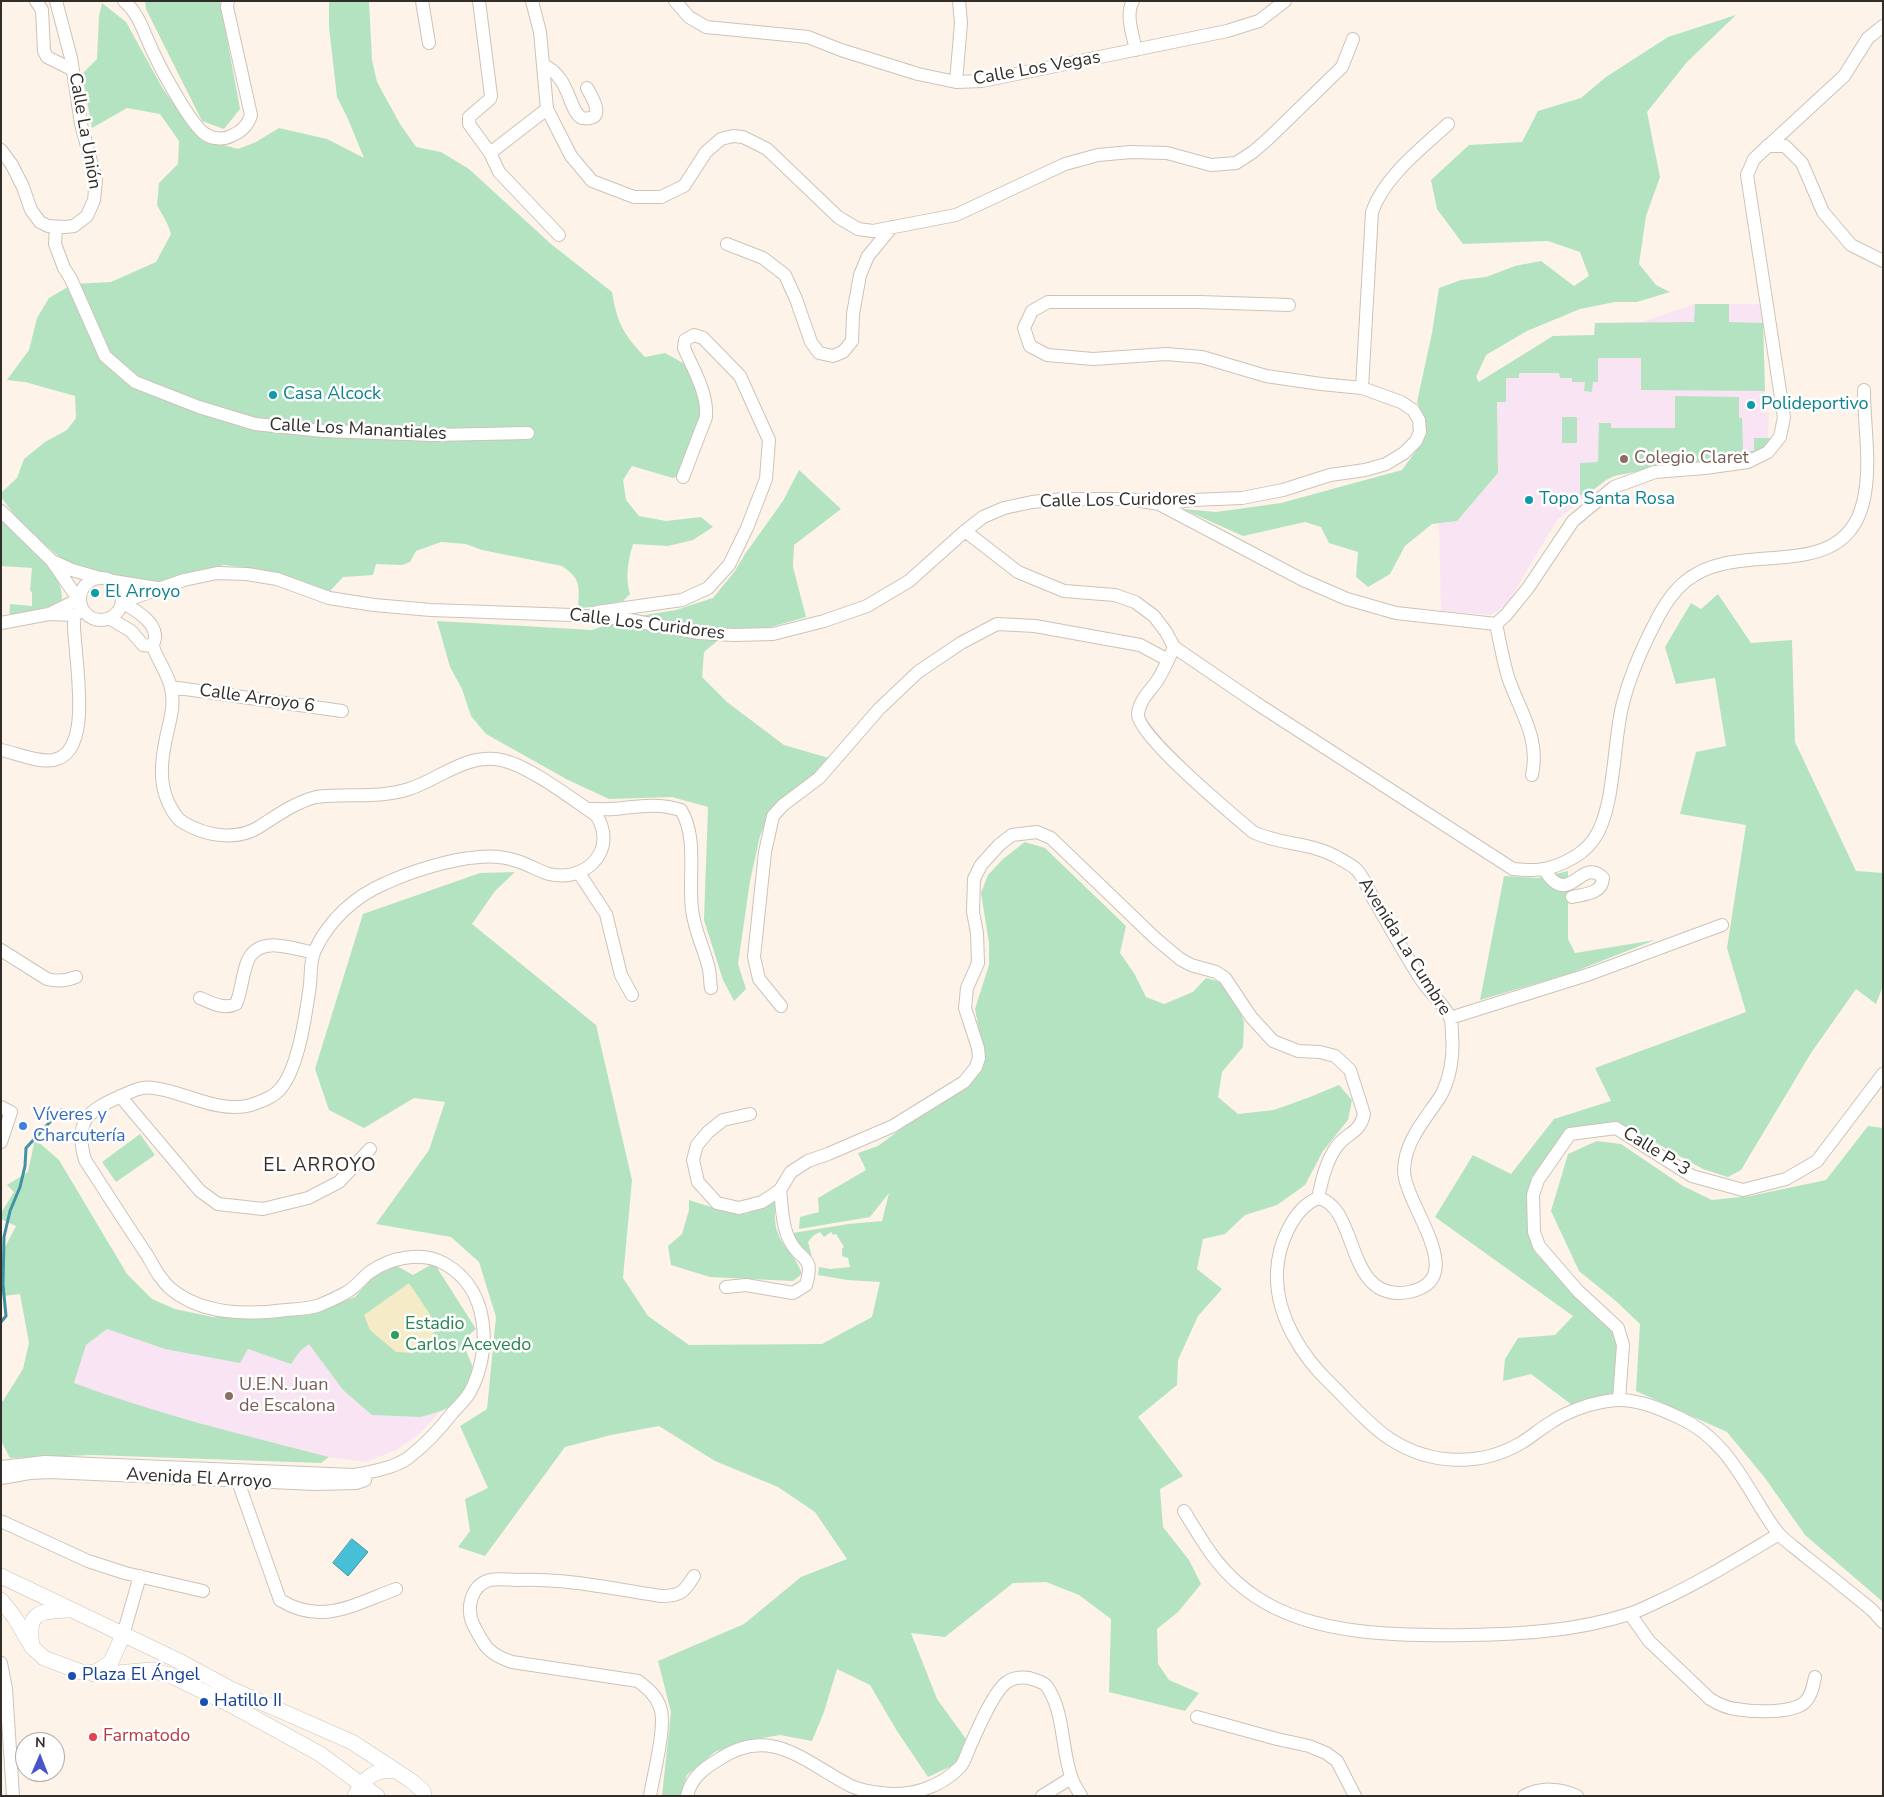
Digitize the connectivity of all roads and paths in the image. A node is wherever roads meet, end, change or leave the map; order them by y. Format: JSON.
{"nodes":[{"id":1,"x":36,"y":1,"type":"edge"},
{"id":2,"x":56,"y":1,"type":"edge"},
{"id":3,"x":124,"y":1,"type":"edge"},
{"id":4,"x":228,"y":1,"type":"edge"},
{"id":5,"x":422,"y":1,"type":"edge"},
{"id":6,"x":478,"y":1,"type":"edge"},
{"id":7,"x":532,"y":1,"type":"edge"},
{"id":8,"x":676,"y":1,"type":"edge"},
{"id":9,"x":959,"y":1,"type":"edge"},
{"id":10,"x":1133,"y":1,"type":"edge"},
{"id":11,"x":1286,"y":1,"type":"edge"},
{"id":12,"x":1883,"y":26,"type":"edge"},
{"id":13,"x":1353,"y":39,"type":"dead end"},
{"id":14,"x":428,"y":43,"type":"dead end"},
{"id":15,"x":1136,"y":50,"type":"junction"},
{"id":16,"x":543,"y":65,"type":"junction"},
{"id":17,"x":73,"y":70,"type":"junction"},
{"id":18,"x":956,"y":82,"type":"junction"},
{"id":19,"x":587,"y":88,"type":"dead end"},
{"id":20,"x":547,"y":109,"type":"junction"},
{"id":21,"x":1448,"y":124,"type":"dead end"},
{"id":22,"x":1767,"y":146,"type":"junction"},
{"id":23,"x":1,"y":150,"type":"edge"},
{"id":24,"x":490,"y":153,"type":"junction"},
{"id":25,"x":56,"y":227,"type":"junction"},
{"id":26,"x":892,"y":227,"type":"junction"},
{"id":27,"x":559,"y":235,"type":"dead end"},
{"id":28,"x":727,"y":244,"type":"dead end"},
{"id":29,"x":1883,"y":261,"type":"edge"},
{"id":30,"x":1290,"y":305,"type":"dead end"},
{"id":31,"x":1362,"y":388,"type":"junction"},
{"id":32,"x":1864,"y":390,"type":"dead end"},
{"id":33,"x":528,"y":433,"type":"dead end"},
{"id":34,"x":683,"y":477,"type":"dead end"},
{"id":35,"x":1159,"y":504,"type":"junction"},
{"id":36,"x":1,"y":511,"type":"edge"},
{"id":37,"x":965,"y":531,"type":"junction"},
{"id":38,"x":52,"y":561,"type":"junction"},
{"id":39,"x":100,"y":578,"type":"junction"},
{"id":40,"x":113,"y":581,"type":"junction"},
{"id":41,"x":160,"y":589,"type":"junction"},
{"id":42,"x":122,"y":601,"type":"junction"},
{"id":43,"x":79,"y":605,"type":"junction"},
{"id":44,"x":572,"y":615,"type":"junction"},
{"id":45,"x":109,"y":618,"type":"junction"},
{"id":46,"x":1,"y":623,"type":"edge"},
{"id":47,"x":1496,"y":624,"type":"junction"},
{"id":48,"x":153,"y":646,"type":"junction"},
{"id":49,"x":1174,"y":647,"type":"junction"},
{"id":50,"x":1168,"y":660,"type":"junction"},
{"id":51,"x":172,"y":687,"type":"junction"},
{"id":52,"x":342,"y":711,"type":"dead end"},
{"id":53,"x":1,"y":750,"type":"edge"},
{"id":54,"x":1532,"y":775,"type":"dead end"},
{"id":55,"x":588,"y":809,"type":"junction"},
{"id":56,"x":1544,"y":869,"type":"junction"},
{"id":57,"x":579,"y":873,"type":"junction"},
{"id":58,"x":1572,"y":897,"type":"dead end"},
{"id":59,"x":1722,"y":925,"type":"dead end"},
{"id":60,"x":1,"y":950,"type":"edge"},
{"id":61,"x":314,"y":952,"type":"junction"},
{"id":62,"x":76,"y":977,"type":"dead end"},
{"id":63,"x":711,"y":988,"type":"dead end"},
{"id":64,"x":632,"y":996,"type":"dead end"},
{"id":65,"x":200,"y":998,"type":"dead end"},
{"id":66,"x":781,"y":1006,"type":"dead end"},
{"id":67,"x":1450,"y":1018,"type":"junction"},
{"id":68,"x":1883,"y":1074,"type":"edge"},
{"id":69,"x":120,"y":1096,"type":"junction"},
{"id":70,"x":1,"y":1106,"type":"edge"},
{"id":71,"x":750,"y":1114,"type":"dead end"},
{"id":72,"x":1,"y":1142,"type":"edge"},
{"id":73,"x":370,"y":1149,"type":"dead end"},
{"id":74,"x":780,"y":1190,"type":"junction"},
{"id":75,"x":1318,"y":1198,"type":"junction"},
{"id":76,"x":726,"y":1287,"type":"dead end"},
{"id":77,"x":1619,"y":1400,"type":"junction"},
{"id":78,"x":1,"y":1467,"type":"edge"},
{"id":79,"x":236,"y":1475,"type":"junction"},
{"id":80,"x":1,"y":1478,"type":"edge"},
{"id":81,"x":1184,"y":1511,"type":"dead end"},
{"id":82,"x":3,"y":1522,"type":"dead end"},
{"id":83,"x":1779,"y":1534,"type":"junction"},
{"id":84,"x":1,"y":1576,"type":"edge"},
{"id":85,"x":140,"y":1576,"type":"junction"},
{"id":86,"x":694,"y":1576,"type":"dead end"},
{"id":87,"x":396,"y":1589,"type":"dead end"},
{"id":88,"x":203,"y":1591,"type":"dead end"},
{"id":89,"x":1,"y":1600,"type":"edge"},
{"id":90,"x":72,"y":1610,"type":"junction"},
{"id":91,"x":1630,"y":1614,"type":"junction"},
{"id":92,"x":1883,"y":1622,"type":"edge"},
{"id":93,"x":123,"y":1635,"type":"junction"},
{"id":94,"x":32,"y":1647,"type":"junction"},
{"id":95,"x":1,"y":1663,"type":"edge"},
{"id":96,"x":94,"y":1674,"type":"junction"},
{"id":97,"x":1815,"y":1677,"type":"dead end"},
{"id":98,"x":1197,"y":1717,"type":"dead end"},
{"id":99,"x":329,"y":1732,"type":"junction"},
{"id":100,"x":320,"y":1754,"type":"junction"},
{"id":101,"x":340,"y":1767,"type":"junction"},
{"id":102,"x":396,"y":1770,"type":"junction"},
{"id":103,"x":1072,"y":1778,"type":"junction"},
{"id":104,"x":358,"y":1789,"type":"edge"},
{"id":105,"x":425,"y":1794,"type":"edge"},
{"id":106,"x":13,"y":1796,"type":"edge"},
{"id":107,"x":351,"y":1796,"type":"edge"},
{"id":108,"x":377,"y":1796,"type":"edge"},
{"id":109,"x":650,"y":1796,"type":"edge"},
{"id":110,"x":687,"y":1796,"type":"edge"},
{"id":111,"x":1042,"y":1796,"type":"edge"},
{"id":112,"x":1080,"y":1796,"type":"edge"},
{"id":113,"x":1355,"y":1796,"type":"edge"},
{"id":114,"x":1524,"y":1796,"type":"edge"},
{"id":115,"x":1577,"y":1796,"type":"edge"}],
"edges":[{"from":1,"to":17,"type":"street"},
{"from":2,"to":17,"type":"street","name":"Calle La Unión"},
{"from":3,"to":4,"type":"street"},
{"from":5,"to":14,"type":"street"},
{"from":6,"to":24,"type":"street"},
{"from":7,"to":16,"type":"street"},
{"from":8,"to":18,"type":"street","name":"Calle Los Vegas"},
{"from":9,"to":18,"type":"street"},
{"from":10,"to":15,"type":"street"},
{"from":11,"to":15,"type":"street","name":"Calle Los Vegas"},
{"from":12,"to":22,"type":"street"},
{"from":13,"to":26,"type":"street"},
{"from":15,"to":18,"type":"street","name":"Calle Los Vegas"},
{"from":16,"to":19,"type":"street"},
{"from":16,"to":20,"type":"street"},
{"from":17,"to":25,"type":"street","name":"Calle La Unión"},
{"from":20,"to":24,"type":"street"},
{"from":20,"to":26,"type":"street"},
{"from":21,"to":31,"type":"street"},
{"from":22,"to":29,"type":"street"},
{"from":22,"to":47,"type":"street"},
{"from":23,"to":25,"type":"street"},
{"from":24,"to":27,"type":"street"},
{"from":25,"to":33,"type":"street","name":"Calle Los Manantiales"},
{"from":26,"to":28,"type":"street"},
{"from":30,"to":31,"type":"street","name":"Calle Los Curidores"},
{"from":31,"to":35,"type":"street","name":"Calle Los Curidores"},
{"from":32,"to":56,"type":"street"},
{"from":34,"to":44,"type":"street"},
{"from":35,"to":37,"type":"street","name":"Calle Los Curidores"},
{"from":35,"to":47,"type":"street"},
{"from":36,"to":38,"type":"street"},
{"from":37,"to":44,"type":"street","name":"Calle Los Curidores"},
{"from":37,"to":49,"type":"street"},
{"from":38,"to":39,"type":"street"},
{"from":38,"to":43,"type":"street"},
{"from":39,"to":40,"type":"street"},
{"from":39,"to":43,"type":"street"},
{"from":40,"to":41,"type":"street"},
{"from":40,"to":42,"type":"street"},
{"from":41,"to":42,"type":"street","name":"Calle Los Curidores"},
{"from":41,"to":44,"type":"street","name":"Calle Los Curidores"},
{"from":42,"to":45,"type":"street"},
{"from":42,"to":48,"type":"street"},
{"from":43,"to":45,"type":"street"},
{"from":43,"to":46,"type":"street"},
{"from":43,"to":53,"type":"street"},
{"from":45,"to":48,"type":"street"},
{"from":47,"to":54,"type":"street"},
{"from":48,"to":51,"type":"street"},
{"from":49,"to":50,"type":"street","name":"Avenida La Cumbre"},
{"from":49,"to":56,"type":"street"},
{"from":50,"to":66,"type":"street"},
{"from":50,"to":67,"type":"street","name":"Avenida La Cumbre"},
{"from":51,"to":52,"type":"street","name":"Calle Arroyo 6"},
{"from":51,"to":55,"type":"street"},
{"from":55,"to":57,"type":"street"},
{"from":55,"to":63,"type":"street"},
{"from":56,"to":58,"type":"street"},
{"from":57,"to":61,"type":"street","name":"Avenida El Arroyo"},
{"from":57,"to":64,"type":"street"},
{"from":59,"to":67,"type":"street"},
{"from":60,"to":62,"type":"street"},
{"from":61,"to":65,"type":"street"},
{"from":61,"to":69,"type":"street","name":"Avenida El Arroyo"},
{"from":67,"to":75,"type":"street","name":"Avenida La Cumbre"},
{"from":68,"to":77,"type":"street","name":"Calle P-3"},
{"from":69,"to":73,"type":"street"},
{"from":69,"to":79,"type":"street","name":"Avenida El Arroyo"},
{"from":70,"to":72,"type":"street"},
{"from":71,"to":74,"type":"street"},
{"from":74,"to":75,"type":"street"},
{"from":74,"to":76,"type":"street"},
{"from":75,"to":77,"type":"street"},
{"from":77,"to":83,"type":"street"},
{"from":78,"to":79,"type":"street","name":"Avenida El Arroyo"},
{"from":79,"to":80,"type":"street","name":"Avenida El Arroyo"},
{"from":79,"to":87,"type":"street"},
{"from":81,"to":91,"type":"street"},
{"from":82,"to":85,"type":"street"},
{"from":83,"to":91,"type":"street"},
{"from":83,"to":92,"type":"street"},
{"from":84,"to":90,"type":"street"},
{"from":85,"to":88,"type":"street"},
{"from":85,"to":93,"type":"street"},
{"from":86,"to":109,"type":"street"},
{"from":89,"to":94,"type":"street"},
{"from":90,"to":93,"type":"street"},
{"from":90,"to":94,"type":"street"},
{"from":91,"to":97,"type":"street"},
{"from":93,"to":96,"type":"street"},
{"from":93,"to":99,"type":"street"},
{"from":94,"to":96,"type":"street"},
{"from":95,"to":106,"type":"street"},
{"from":96,"to":100,"type":"street"},
{"from":98,"to":113,"type":"street"},
{"from":99,"to":100,"type":"street"},
{"from":99,"to":102,"type":"street"},
{"from":100,"to":101,"type":"street"},
{"from":101,"to":104,"type":"street"},
{"from":101,"to":107,"type":"street"},
{"from":102,"to":104,"type":"street"},
{"from":102,"to":105,"type":"street"},
{"from":103,"to":110,"type":"street"},
{"from":103,"to":111,"type":"street"},
{"from":103,"to":112,"type":"street"},
{"from":104,"to":108,"type":"street"},
{"from":114,"to":115,"type":"street"}]}
